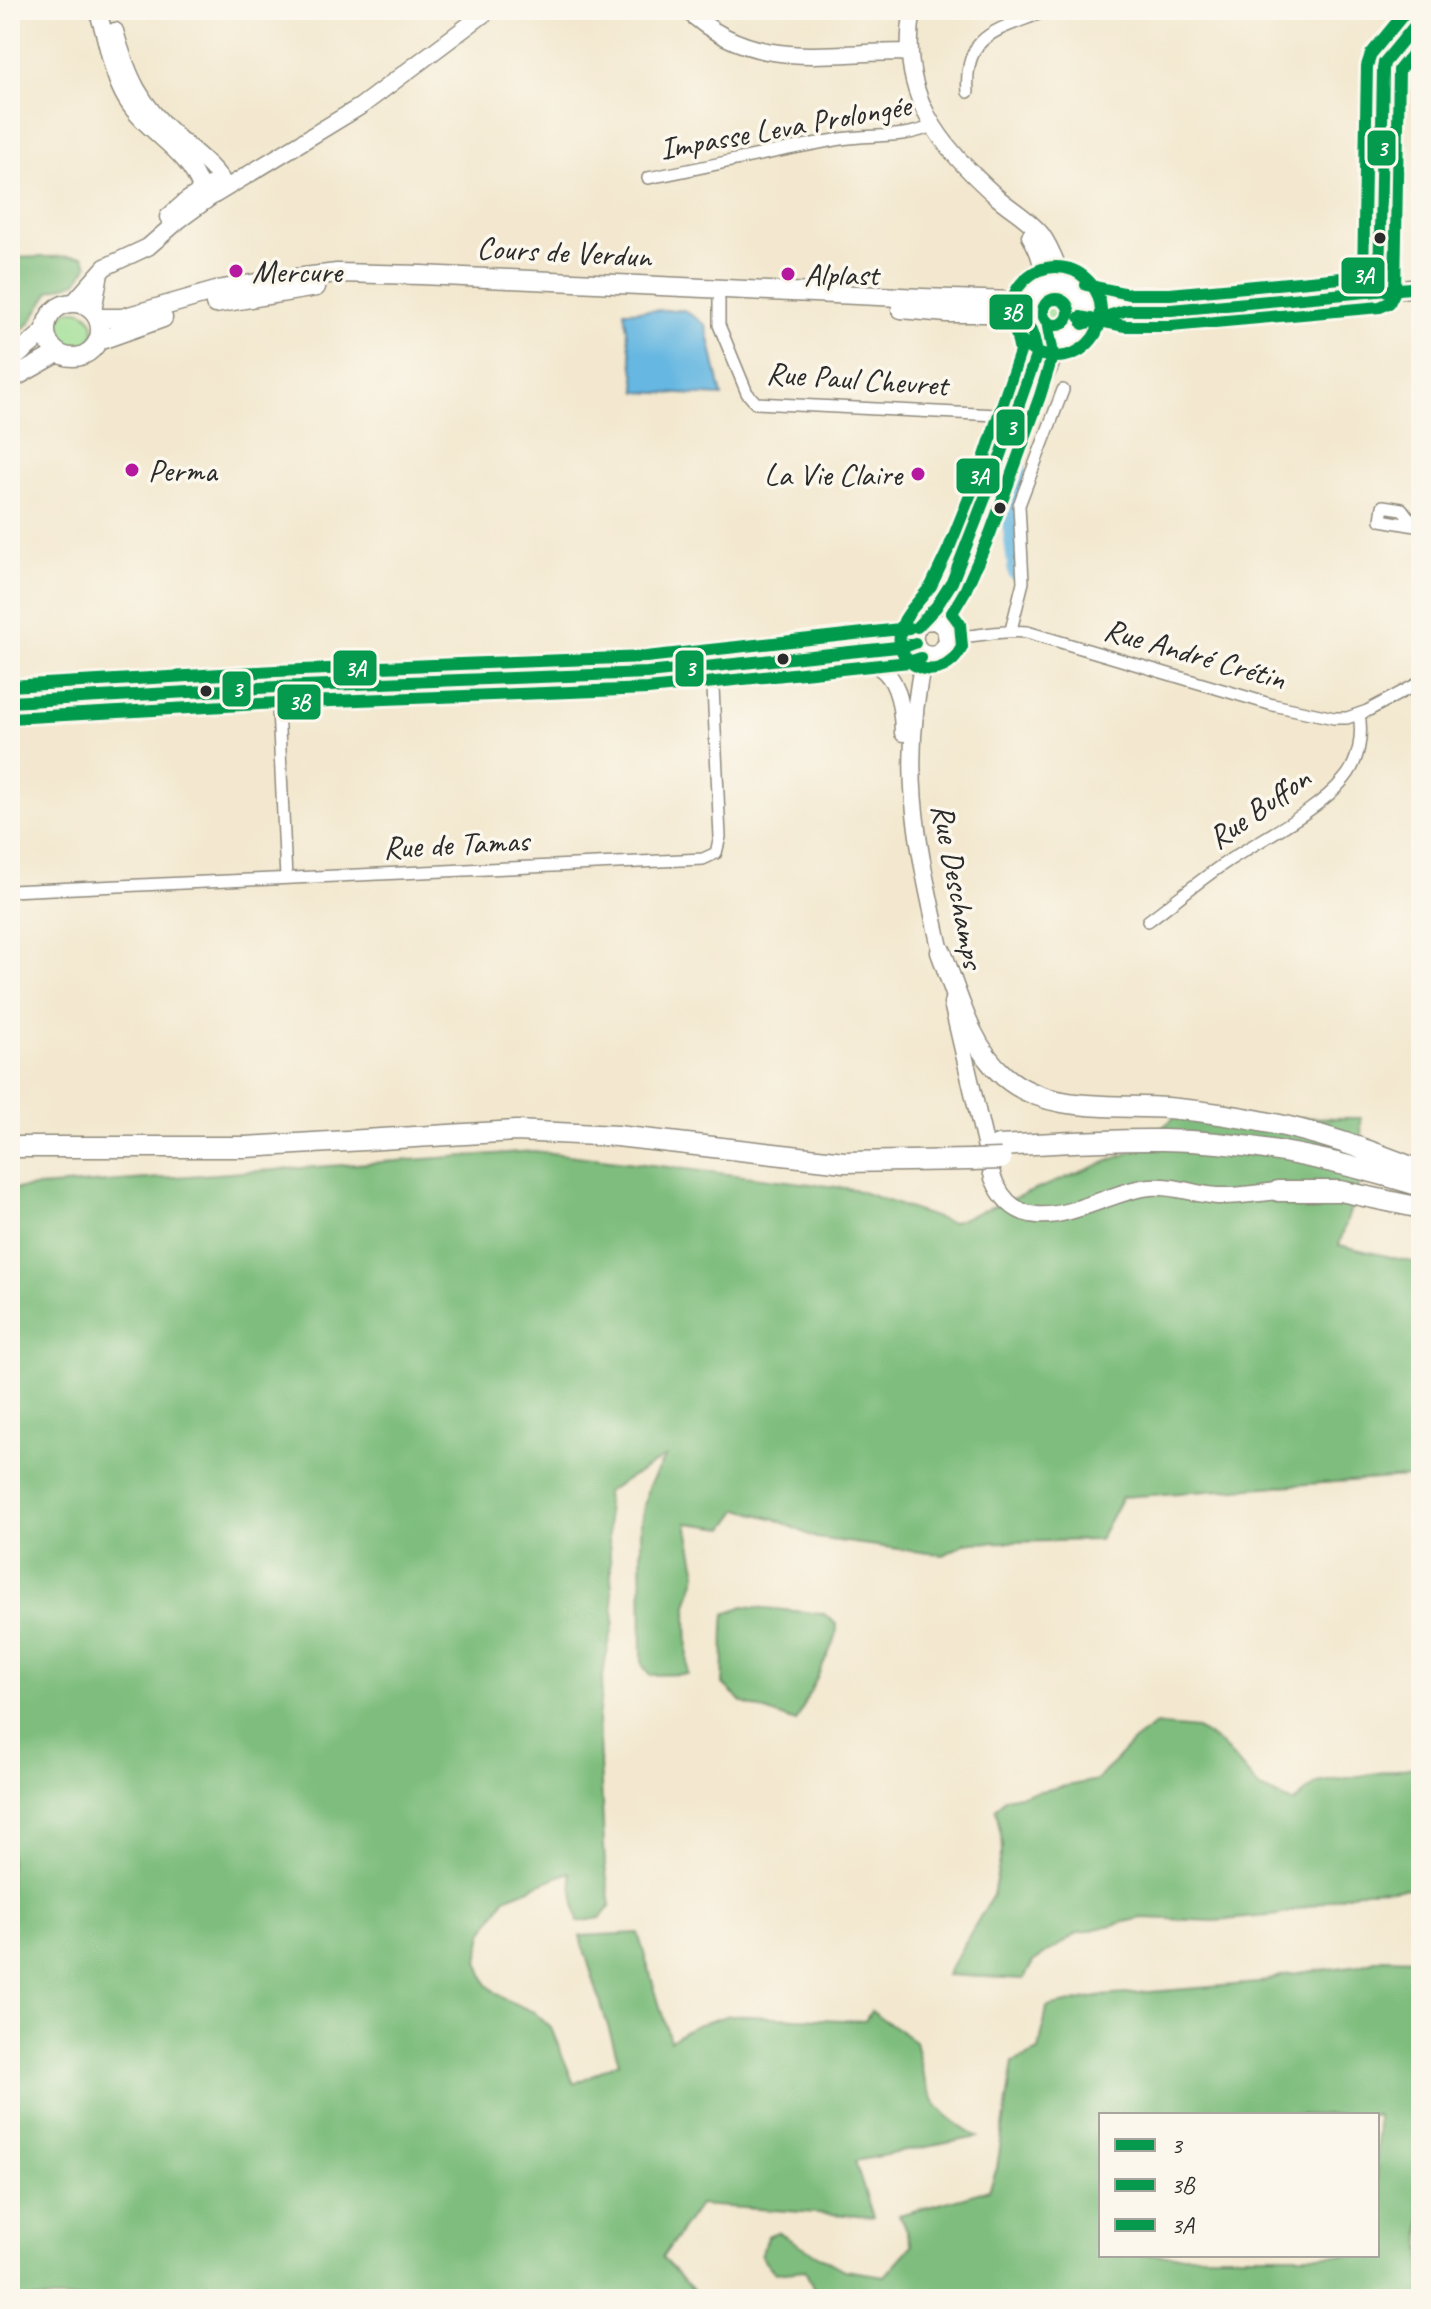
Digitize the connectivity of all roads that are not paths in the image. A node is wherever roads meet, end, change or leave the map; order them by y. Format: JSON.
{"nodes":[{"id":1,"x":97,"y":10,"type":"edge"},
{"id":2,"x":109,"y":10,"type":"edge"},
{"id":3,"x":489,"y":10,"type":"edge"},
{"id":4,"x":687,"y":10,"type":"edge"},
{"id":5,"x":913,"y":10,"type":"edge"},
{"id":6,"x":1048,"y":10,"type":"edge"},
{"id":7,"x":1421,"y":18,"type":"edge"},
{"id":8,"x":109,"y":51,"type":"junction"},
{"id":9,"x":910,"y":52,"type":"junction"},
{"id":10,"x":968,"y":92,"type":"dead end"},
{"id":11,"x":137,"y":93,"type":"junction"},
{"id":12,"x":927,"y":115,"type":"junction"},
{"id":13,"x":151,"y":129,"type":"junction"},
{"id":14,"x":180,"y":140,"type":"junction"},
{"id":15,"x":270,"y":161,"type":"junction"},
{"id":16,"x":648,"y":178,"type":"dead end"},
{"id":17,"x":221,"y":179,"type":"junction"},
{"id":18,"x":201,"y":189,"type":"junction"},
{"id":19,"x":1010,"y":209,"type":"junction"},
{"id":20,"x":179,"y":220,"type":"junction"},
{"id":21,"x":133,"y":255,"type":"junction"},
{"id":22,"x":101,"y":271,"type":"junction"},
{"id":23,"x":408,"y":278,"type":"junction"},
{"id":24,"x":509,"y":279,"type":"junction"},
{"id":25,"x":1065,"y":284,"type":"junction"},
{"id":26,"x":459,"y":287,"type":"junction"},
{"id":27,"x":1421,"y":287,"type":"edge"},
{"id":28,"x":1036,"y":291,"type":"junction"},
{"id":29,"x":1379,"y":291,"type":"junction"},
{"id":30,"x":719,"y":300,"type":"junction"},
{"id":31,"x":1083,"y":301,"type":"junction"},
{"id":32,"x":73,"y":303,"type":"junction"},
{"id":33,"x":1127,"y":310,"type":"junction"},
{"id":34,"x":95,"y":315,"type":"junction"},
{"id":35,"x":1083,"y":324,"type":"junction"},
{"id":36,"x":1030,"y":326,"type":"junction"},
{"id":37,"x":46,"y":331,"type":"junction"},
{"id":38,"x":1068,"y":339,"type":"junction"},
{"id":39,"x":98,"y":341,"type":"junction"},
{"id":40,"x":58,"y":353,"type":"junction"},
{"id":41,"x":10,"y":361,"type":"edge"},
{"id":42,"x":10,"y":380,"type":"edge"},
{"id":43,"x":1063,"y":390,"type":"dead end"},
{"id":44,"x":1017,"y":416,"type":"junction"},
{"id":45,"x":922,"y":622,"type":"junction"},
{"id":46,"x":1011,"y":630,"type":"junction"},
{"id":47,"x":946,"y":633,"type":"junction"},
{"id":48,"x":920,"y":648,"type":"junction"},
{"id":49,"x":789,"y":657,"type":"junction"},
{"id":50,"x":712,"y":666,"type":"junction"},
{"id":51,"x":1421,"y":682,"type":"edge"},
{"id":52,"x":277,"y":687,"type":"junction"},
{"id":53,"x":10,"y":702,"type":"edge"},
{"id":54,"x":1359,"y":714,"type":"junction"},
{"id":55,"x":921,"y":861,"type":"junction"},
{"id":56,"x":286,"y":878,"type":"junction"},
{"id":57,"x":10,"y":891,"type":"edge"},
{"id":58,"x":1148,"y":921,"type":"dead end"},
{"id":59,"x":941,"y":952,"type":"junction"},
{"id":60,"x":10,"y":1134,"type":"edge"},
{"id":61,"x":10,"y":1147,"type":"edge"},
{"id":62,"x":1000,"y":1152,"type":"junction"},
{"id":63,"x":970,"y":1154,"type":"junction"},
{"id":64,"x":1421,"y":1171,"type":"edge"},
{"id":65,"x":1421,"y":1186,"type":"edge"},
{"id":66,"x":1278,"y":1191,"type":"joint"},
{"id":67,"x":1421,"y":1199,"type":"edge"},
{"id":68,"x":1421,"y":1208,"type":"edge"}],
"edges":[{"from":1,"to":8,"type":"main road"},
{"from":2,"to":11,"type":"main road"},
{"from":3,"to":15,"type":"main road"},
{"from":4,"to":9,"type":"main road"},
{"from":5,"to":9,"type":"main road"},
{"from":6,"to":10,"type":"street"},
{"from":7,"to":29,"type":"street"},
{"from":8,"to":11,"type":"main road"},
{"from":8,"to":13,"type":"main road"},
{"from":9,"to":12,"type":"main road"},
{"from":11,"to":14,"type":"main road"},
{"from":12,"to":16,"type":"street","name":"Impasse Leva Prolongée"},
{"from":12,"to":19,"type":"main road"},
{"from":13,"to":14,"type":"main road"},
{"from":13,"to":18,"type":"main road"},
{"from":14,"to":17,"type":"main road"},
{"from":15,"to":17,"type":"main road"},
{"from":15,"to":20,"type":"main road"},
{"from":17,"to":18,"type":"main road"},
{"from":17,"to":20,"type":"main road"},
{"from":18,"to":21,"type":"main road"},
{"from":19,"to":25,"type":"main road"},
{"from":19,"to":28,"type":"main road"},
{"from":20,"to":21,"type":"main road"},
{"from":21,"to":22,"type":"main road"},
{"from":22,"to":32,"type":"main road"},
{"from":22,"to":34,"type":"main road"},
{"from":23,"to":24,"type":"main road","name":"Cours de Verdun"},
{"from":23,"to":26,"type":"main road","name":"Cours de Verdun"},
{"from":23,"to":34,"type":"main road","name":"Cours de Verdun"},
{"from":23,"to":39,"type":"main road"},
{"from":24,"to":26,"type":"main road"},
{"from":24,"to":28,"type":"main road","name":"Cours de Verdun"},
{"from":25,"to":28,"type":"main road"},
{"from":25,"to":31,"type":"main road"},
{"from":26,"to":30,"type":"main road","name":"Cours de Verdun"},
{"from":27,"to":29,"type":"main road"},
{"from":28,"to":36,"type":"main road"},
{"from":29,"to":33,"type":"main road"},
{"from":30,"to":36,"type":"main road","name":"Cours de Verdun"},
{"from":30,"to":44,"type":"street","name":"Rue Paul Chevret"},
{"from":31,"to":33,"type":"main road"},
{"from":31,"to":35,"type":"main road"},
{"from":32,"to":34,"type":"main road"},
{"from":32,"to":37,"type":"main road"},
{"from":33,"to":35,"type":"main road"},
{"from":34,"to":39,"type":"main road"},
{"from":35,"to":38,"type":"main road"},
{"from":36,"to":38,"type":"main road"},
{"from":36,"to":44,"type":"main road"},
{"from":37,"to":40,"type":"main road"},
{"from":37,"to":41,"type":"main road"},
{"from":38,"to":47,"type":"main road"},
{"from":39,"to":40,"type":"main road"},
{"from":40,"to":42,"type":"main road"},
{"from":43,"to":46,"type":"street"},
{"from":44,"to":45,"type":"main road"},
{"from":45,"to":47,"type":"main road"},
{"from":45,"to":48,"type":"main road"},
{"from":46,"to":47,"type":"street","name":"Rue André Crétin"},
{"from":46,"to":54,"type":"street","name":"Rue André Crétin"},
{"from":47,"to":48,"type":"main road"},
{"from":48,"to":49,"type":"street"},
{"from":48,"to":55,"type":"main road","name":"Rue Deschamps"},
{"from":49,"to":50,"type":"street"},
{"from":49,"to":55,"type":"main road"},
{"from":50,"to":52,"type":"street"},
{"from":50,"to":56,"type":"street","name":"Rue de Tamas"},
{"from":51,"to":54,"type":"street","name":"Rue André Crétin"},
{"from":52,"to":53,"type":"street"},
{"from":52,"to":56,"type":"street"},
{"from":54,"to":58,"type":"street","name":"Rue Buffon"},
{"from":55,"to":59,"type":"main road","name":"Rue Deschamps"},
{"from":56,"to":57,"type":"street","name":"Rue de Tamas"},
{"from":59,"to":64,"type":"highway"},
{"from":59,"to":66,"type":"main road","name":"Rue Deschamps"},
{"from":60,"to":63,"type":"highway"},
{"from":61,"to":63,"type":"highway"},
{"from":62,"to":63,"type":"highway"},
{"from":62,"to":65,"type":"highway"},
{"from":62,"to":67,"type":"highway"},
{"from":66,"to":68,"type":"highway"}]}
